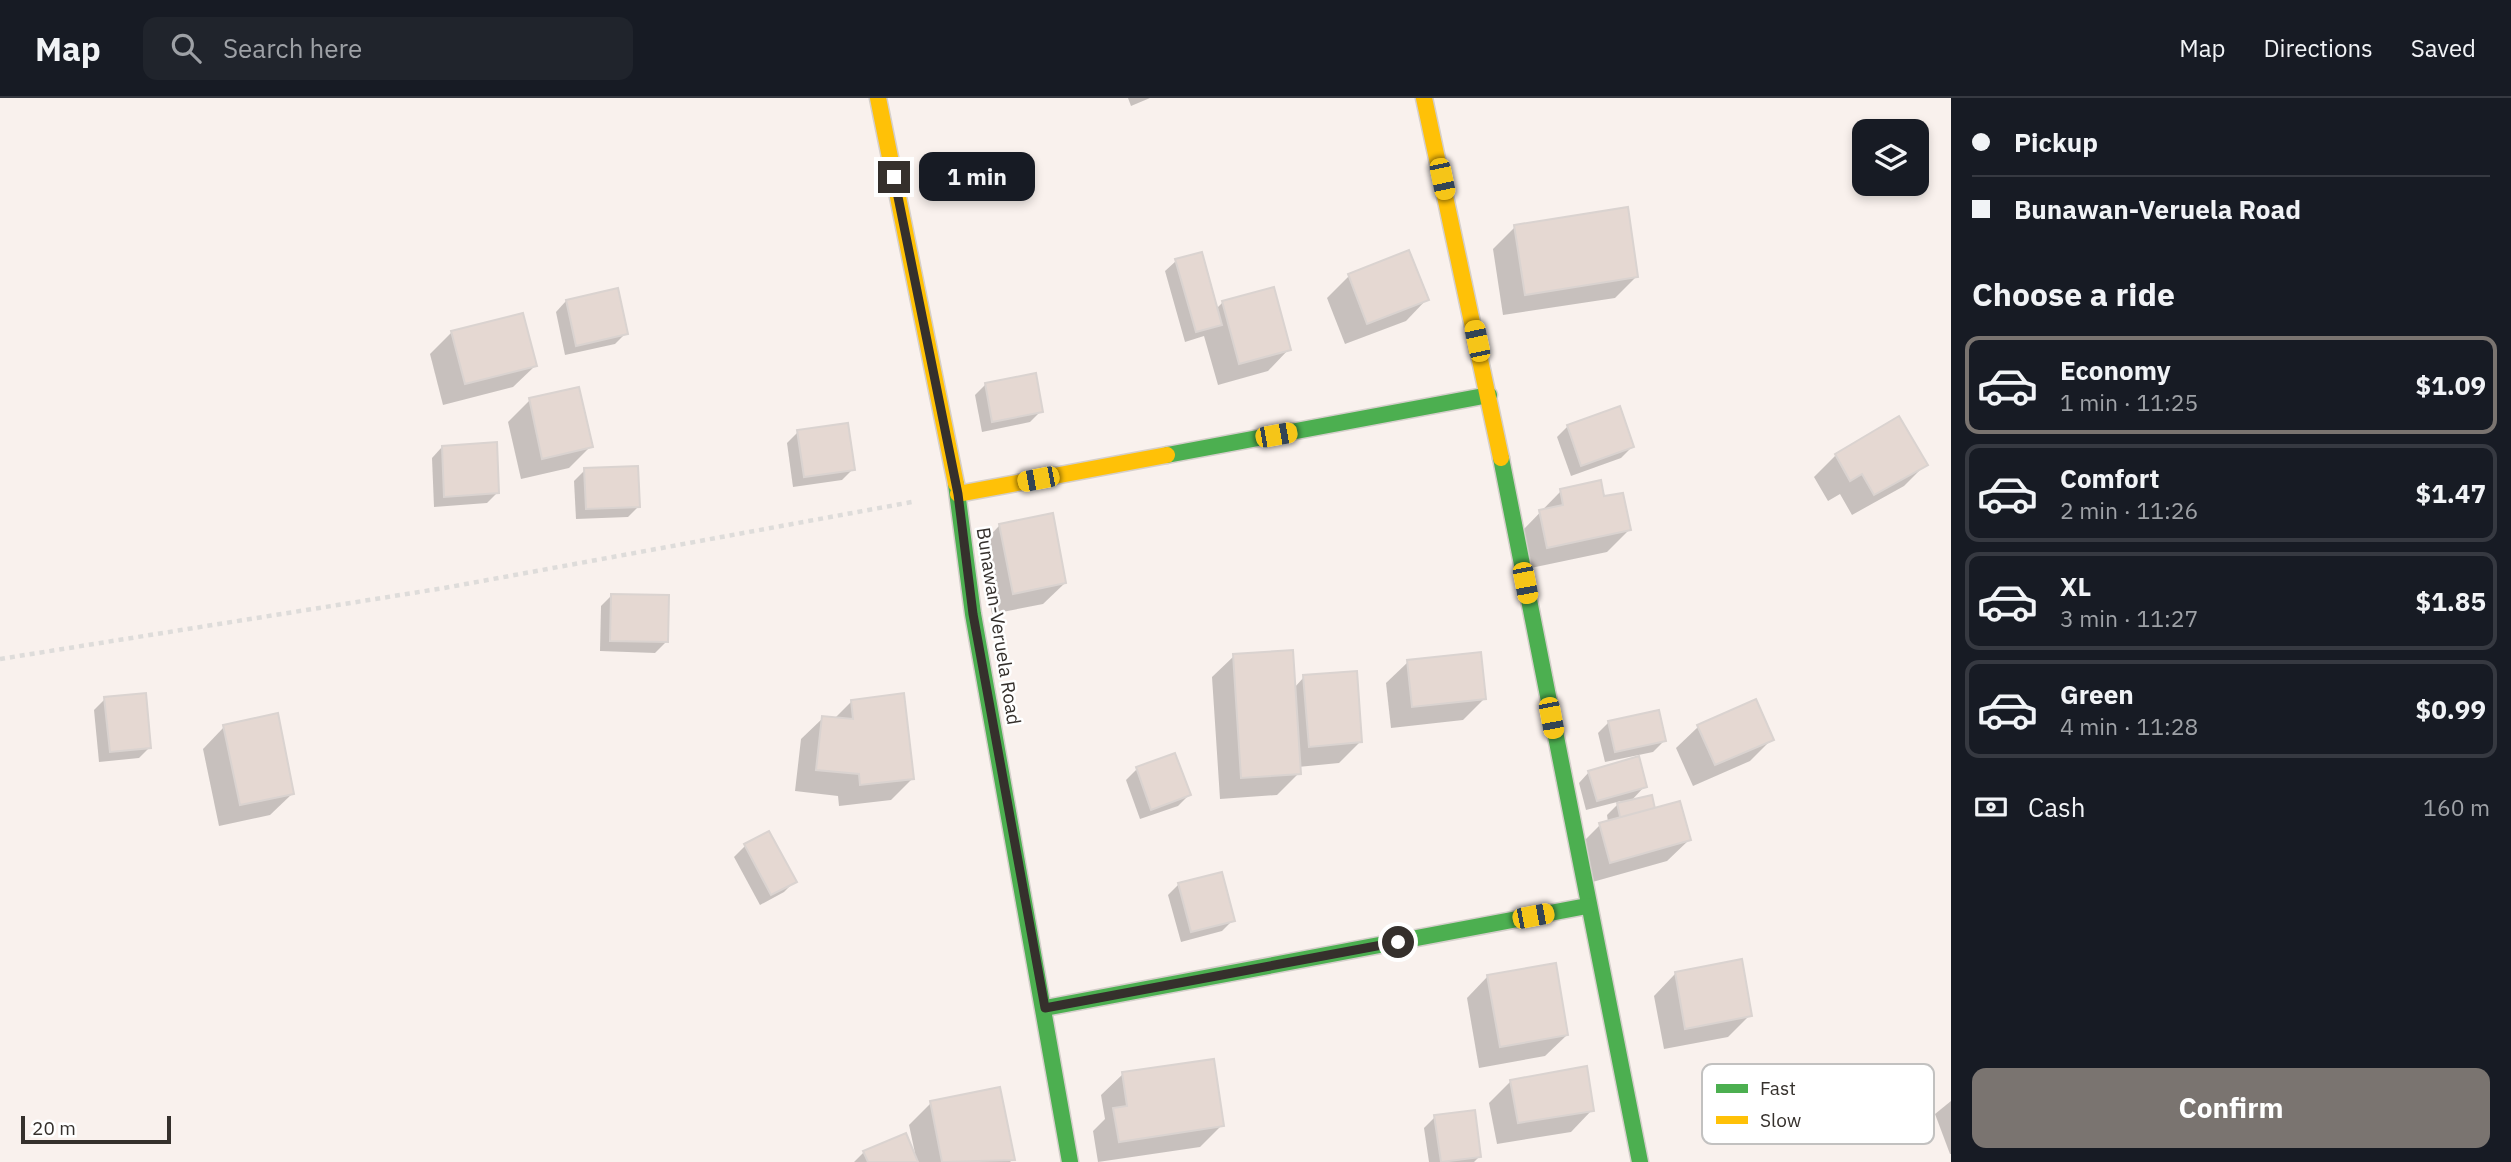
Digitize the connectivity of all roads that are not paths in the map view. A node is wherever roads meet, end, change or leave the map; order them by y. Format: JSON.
{"nodes":[{"id":1,"x":878,"y":98,"type":"edge"},
{"id":2,"x":1424,"y":98,"type":"edge"},
{"id":3,"x":1489,"y":395,"type":"junction"},
{"id":4,"x":958,"y":494,"type":"junction"},
{"id":5,"x":1587,"y":906,"type":"junction"},
{"id":6,"x":1045,"y":1008,"type":"junction"},
{"id":7,"x":1070,"y":1162,"type":"edge"},
{"id":8,"x":1640,"y":1162,"type":"edge"}],
"edges":[{"from":1,"to":4,"type":"street","name":"Bunawan-Veruela Road"},
{"from":2,"to":3,"type":"street"},
{"from":3,"to":4,"type":"street"},
{"from":3,"to":5,"type":"street"},
{"from":4,"to":6,"type":"street","name":"Bunawan-Veruela Road"},
{"from":5,"to":6,"type":"street"},
{"from":5,"to":8,"type":"street"},
{"from":6,"to":7,"type":"street","name":"Bunawan-Veruela Road"}]}
